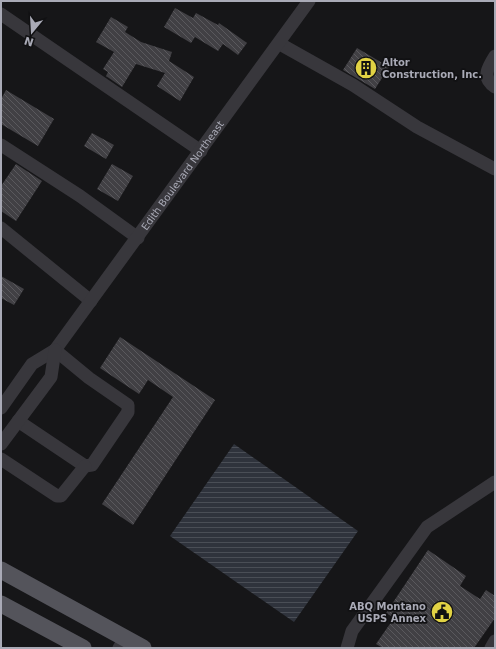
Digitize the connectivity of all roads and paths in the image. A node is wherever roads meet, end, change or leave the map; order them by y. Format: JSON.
{"nodes":[{"id":1,"x":309,"y":1,"type":"edge"},
{"id":2,"x":1,"y":14,"type":"edge"},
{"id":3,"x":280,"y":44,"type":"junction"},
{"id":4,"x":495,"y":56,"type":"edge"},
{"id":5,"x":495,"y":87,"type":"edge"},
{"id":6,"x":1,"y":145,"type":"edge"},
{"id":7,"x":201,"y":151,"type":"junction"},
{"id":8,"x":495,"y":168,"type":"edge"},
{"id":9,"x":1,"y":228,"type":"edge"},
{"id":10,"x":138,"y":238,"type":"junction"},
{"id":11,"x":91,"y":301,"type":"junction"},
{"id":12,"x":55,"y":350,"type":"junction"},
{"id":13,"x":1,"y":408,"type":"edge"},
{"id":14,"x":18,"y":421,"type":"junction"},
{"id":15,"x":1,"y":444,"type":"edge"},
{"id":16,"x":1,"y":459,"type":"edge"},
{"id":17,"x":85,"y":466,"type":"junction"},
{"id":18,"x":495,"y":482,"type":"edge"},
{"id":19,"x":1,"y":570,"type":"edge"},
{"id":20,"x":1,"y":604,"type":"edge"},
{"id":21,"x":495,"y":642,"type":"edge"},
{"id":22,"x":122,"y":643,"type":"edge"},
{"id":23,"x":83,"y":648,"type":"edge"},
{"id":24,"x":143,"y":648,"type":"edge"},
{"id":25,"x":347,"y":648,"type":"edge"},
{"id":26,"x":491,"y":648,"type":"edge"}],
"edges":[{"from":1,"to":3,"type":"street","name":"Edith Boulevard Northeast"},
{"from":2,"to":7,"type":"street"},
{"from":3,"to":7,"type":"street","name":"Edith Boulevard Northeast"},
{"from":3,"to":8,"type":"street"},
{"from":4,"to":5,"type":"street"},
{"from":6,"to":10,"type":"street"},
{"from":7,"to":10,"type":"street","name":"Edith Boulevard Northeast"},
{"from":9,"to":11,"type":"street"},
{"from":10,"to":11,"type":"street","name":"Edith Boulevard Northeast"},
{"from":11,"to":12,"type":"street","name":"Edith Boulevard Northeast"},
{"from":12,"to":13,"type":"street","name":"Edith Boulevard Northeast"},
{"from":12,"to":14,"type":"street","name":"Edith Boulevard Northeast"},
{"from":12,"to":17,"type":"street"},
{"from":14,"to":15,"type":"street","name":"Edith Boulevard Northeast"},
{"from":14,"to":17,"type":"street"},
{"from":16,"to":17,"type":"street"},
{"from":18,"to":25,"type":"street"},
{"from":19,"to":22,"type":"main road"},
{"from":20,"to":23,"type":"main road"},
{"from":21,"to":26,"type":"street"},
{"from":22,"to":24,"type":"main road"}]}
